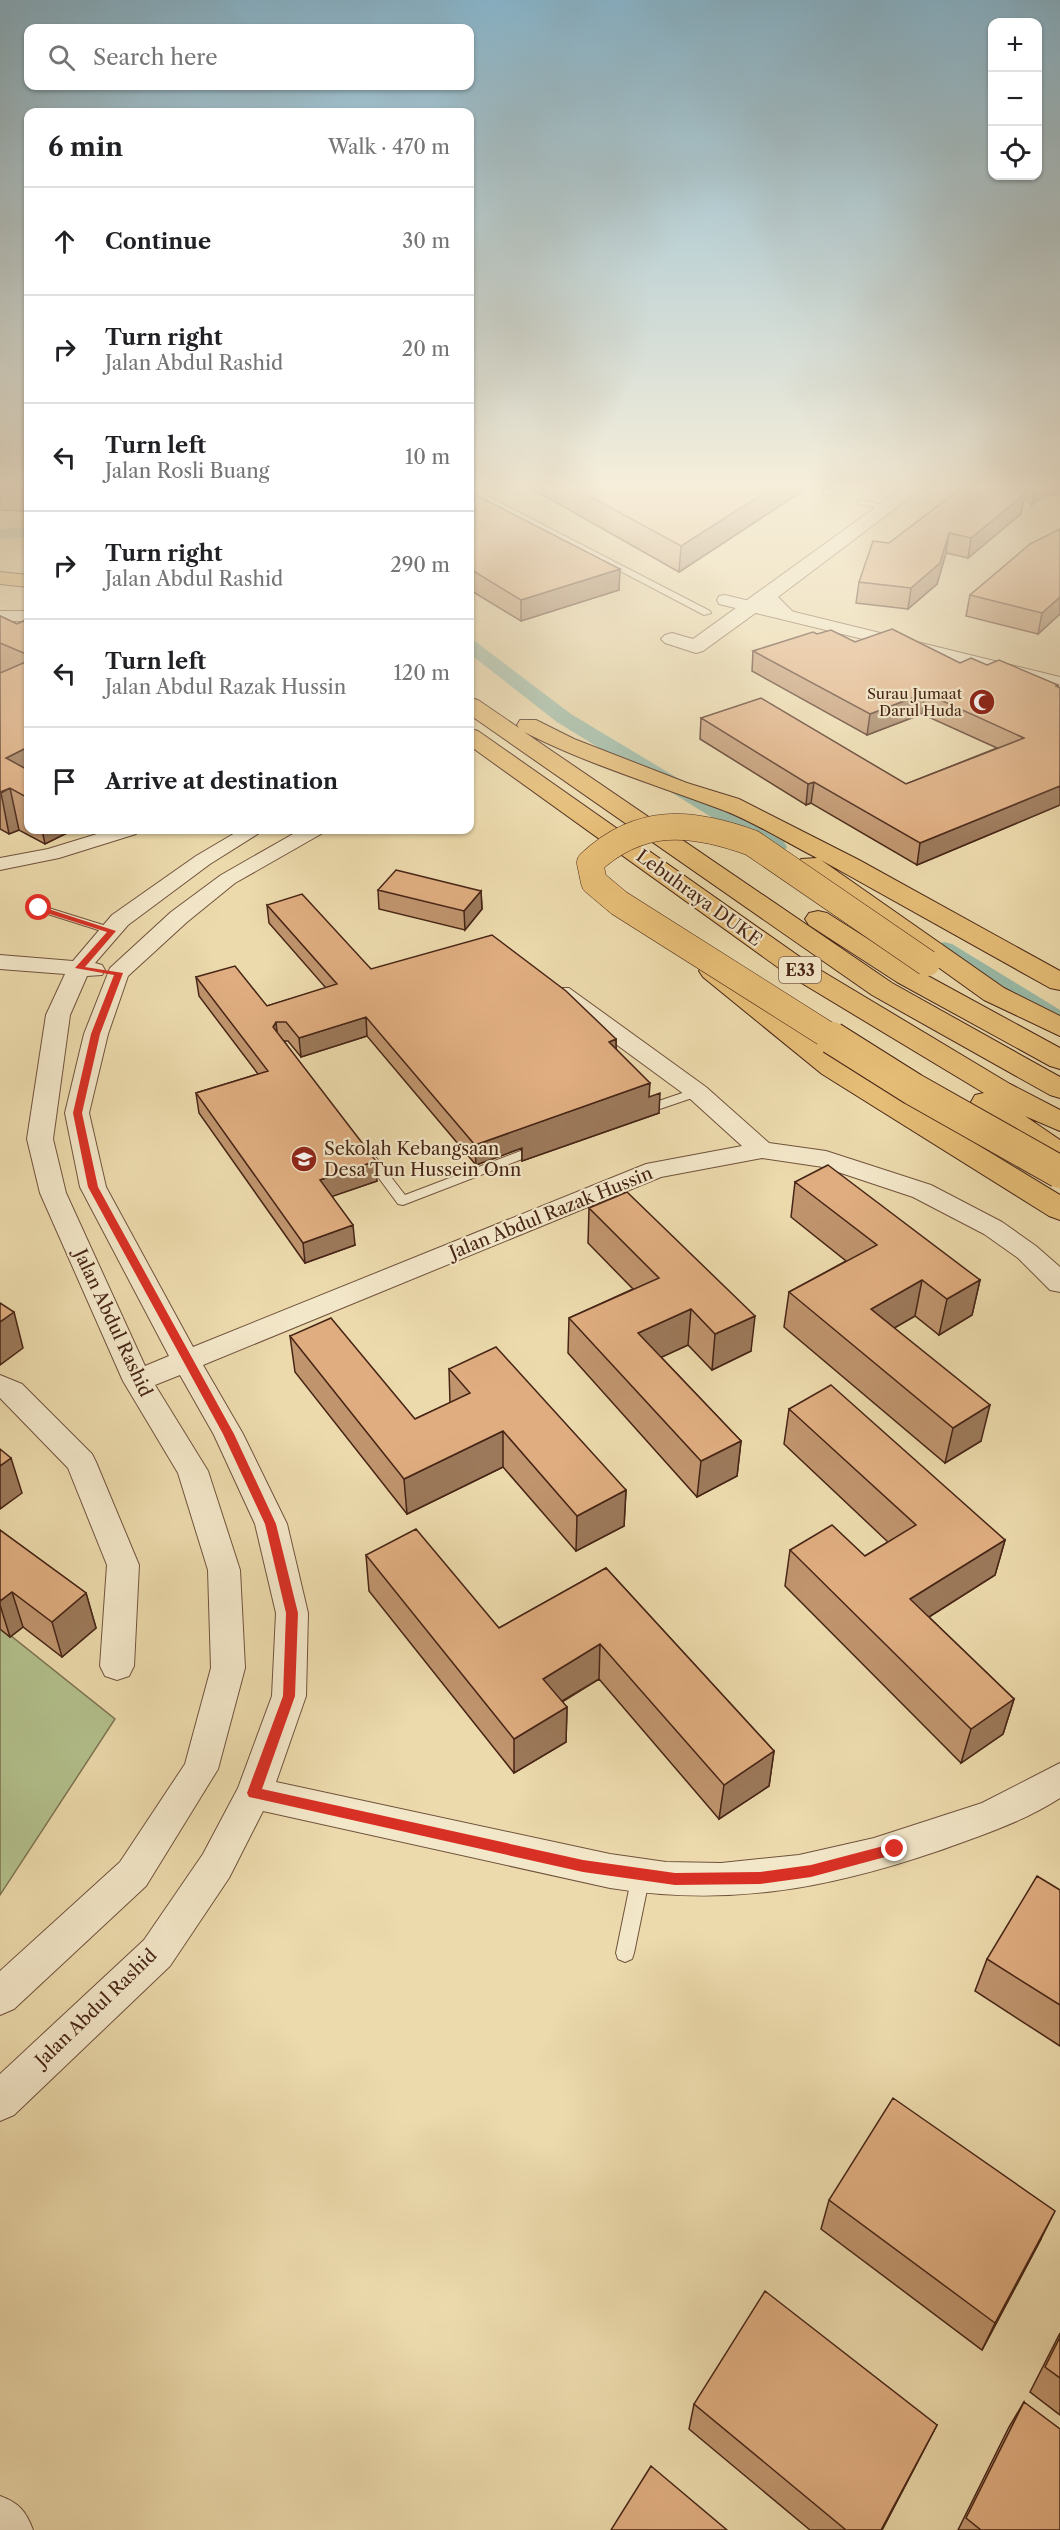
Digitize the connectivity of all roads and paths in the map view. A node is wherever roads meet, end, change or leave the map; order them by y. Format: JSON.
{"nodes":[{"id":1,"x":688,"y":604,"type":"edge"},
{"id":2,"x":735,"y":604,"type":"edge"},
{"id":3,"x":742,"y":604,"type":"edge"},
{"id":4,"x":754,"y":604,"type":"edge"},
{"id":5,"x":754,"y":604,"type":"edge"},
{"id":6,"x":707,"y":613,"type":"junction"},
{"id":7,"x":785,"y":614,"type":"junction"},
{"id":8,"x":0,"y":616,"type":"edge"},
{"id":9,"x":24,"y":616,"type":"edge"},
{"id":10,"x":1058,"y":679,"type":"edge"},
{"id":11,"x":474,"y":695,"type":"edge"},
{"id":12,"x":474,"y":708,"type":"edge"},
{"id":13,"x":474,"y":739,"type":"edge"},
{"id":14,"x":582,"y":784,"type":"junction"},
{"id":15,"x":679,"y":788,"type":"junction"},
{"id":16,"x":116,"y":834,"type":"edge"},
{"id":17,"x":247,"y":834,"type":"edge"},
{"id":18,"x":307,"y":834,"type":"edge"},
{"id":19,"x":0,"y":864,"type":"edge"},
{"id":20,"x":39,"y":908,"type":"dead end"},
{"id":21,"x":112,"y":931,"type":"junction"},
{"id":22,"x":668,"y":934,"type":"junction"},
{"id":23,"x":0,"y":962,"type":"edge"},
{"id":24,"x":79,"y":968,"type":"junction"},
{"id":25,"x":800,"y":970,"type":"junction"},
{"id":26,"x":118,"y":973,"type":"junction"},
{"id":27,"x":543,"y":980,"type":"edge"},
{"id":28,"x":1060,"y":982,"type":"edge"},
{"id":29,"x":1060,"y":1027,"type":"edge"},
{"id":30,"x":1060,"y":1040,"type":"edge"},
{"id":31,"x":1060,"y":1060,"type":"edge"},
{"id":32,"x":1060,"y":1089,"type":"edge"},
{"id":33,"x":697,"y":1092,"type":"junction"},
{"id":34,"x":631,"y":1115,"type":"edge"},
{"id":35,"x":1060,"y":1122,"type":"edge"},
{"id":36,"x":554,"y":1142,"type":"edge"},
{"id":37,"x":360,"y":1146,"type":"edge"},
{"id":38,"x":762,"y":1150,"type":"junction"},
{"id":39,"x":1060,"y":1155,"type":"edge"},
{"id":40,"x":1060,"y":1172,"type":"edge"},
{"id":41,"x":1060,"y":1209,"type":"edge"},
{"id":42,"x":1060,"y":1283,"type":"edge"},
{"id":43,"x":186,"y":1361,"type":"junction"},
{"id":44,"x":137,"y":1381,"type":"junction"},
{"id":45,"x":0,"y":1386,"type":"edge"},
{"id":46,"x":117,"y":1666,"type":"dead end"},
{"id":47,"x":1060,"y":1779,"type":"edge"},
{"id":48,"x":254,"y":1793,"type":"junction"},
{"id":49,"x":641,"y":1875,"type":"junction"},
{"id":50,"x":625,"y":1953,"type":"dead end"},
{"id":51,"x":0,"y":1996,"type":"edge"},
{"id":52,"x":0,"y":2101,"type":"edge"},
{"id":53,"x":0,"y":2519,"type":"edge"},
{"id":54,"x":10,"y":2530,"type":"edge"}],
"edges":[{"from":1,"to":6,"type":"lane"},
{"from":2,"to":6,"type":"street"},
{"from":3,"to":6,"type":"street"},
{"from":4,"to":7,"type":"street"},
{"from":5,"to":7,"type":"street"},
{"from":7,"to":10,"type":"street"},
{"from":8,"to":9,"type":"street"},
{"from":11,"to":15,"type":"highway"},
{"from":12,"to":14,"type":"highway","name":"Lebuhraya DUKE","number":"E33"},
{"from":13,"to":25,"type":"highway","name":"Lebuhraya DUKE","number":"E33"},
{"from":14,"to":31,"type":"highway"},
{"from":14,"to":32,"type":"highway","name":"Lebuhraya DUKE","number":"E33"},
{"from":15,"to":28,"type":"highway"},
{"from":15,"to":29,"type":"highway"},
{"from":16,"to":19,"type":"street"},
{"from":17,"to":21,"type":"street","name":"Jalan Abdul Rashid"},
{"from":18,"to":26,"type":"street","name":"Jalan Abdul Rashid"},
{"from":20,"to":21,"type":"lane"},
{"from":21,"to":24,"type":"street","name":"Jalan Abdul Rashid"},
{"from":22,"to":30,"type":"highway","bridge":true},
{"from":22,"to":40,"type":"highway","bridge":true},
{"from":22,"to":41,"type":"highway","bridge":true},
{"from":23,"to":24,"type":"street"},
{"from":24,"to":26,"type":"street"},
{"from":24,"to":44,"type":"street","name":"Jalan Abdul Rashid"},
{"from":25,"to":35,"type":"highway","name":"Lebuhraya DUKE","number":"E33"},
{"from":25,"to":39,"type":"highway"},
{"from":26,"to":43,"type":"street","name":"Jalan Abdul Rashid"},
{"from":27,"to":33,"type":"street"},
{"from":33,"to":34,"type":"lane"},
{"from":33,"to":38,"type":"street"},
{"from":36,"to":37,"type":"lane"},
{"from":38,"to":42,"type":"street","name":"Jalan Abdul Razak Hussin"},
{"from":38,"to":43,"type":"street","name":"Jalan Abdul Razak Hussin"},
{"from":43,"to":44,"type":"street","name":"Jalan Abdul Razak Hussin"},
{"from":43,"to":48,"type":"street","name":"Jalan Abdul Rashid"},
{"from":44,"to":51,"type":"street","name":"Jalan Abdul Rashid"},
{"from":45,"to":46,"type":"street"},
{"from":47,"to":49,"type":"street"},
{"from":48,"to":49,"type":"street"},
{"from":48,"to":52,"type":"street","name":"Jalan Abdul Rashid"},
{"from":49,"to":50,"type":"lane"},
{"from":53,"to":54,"type":"street"}]}
